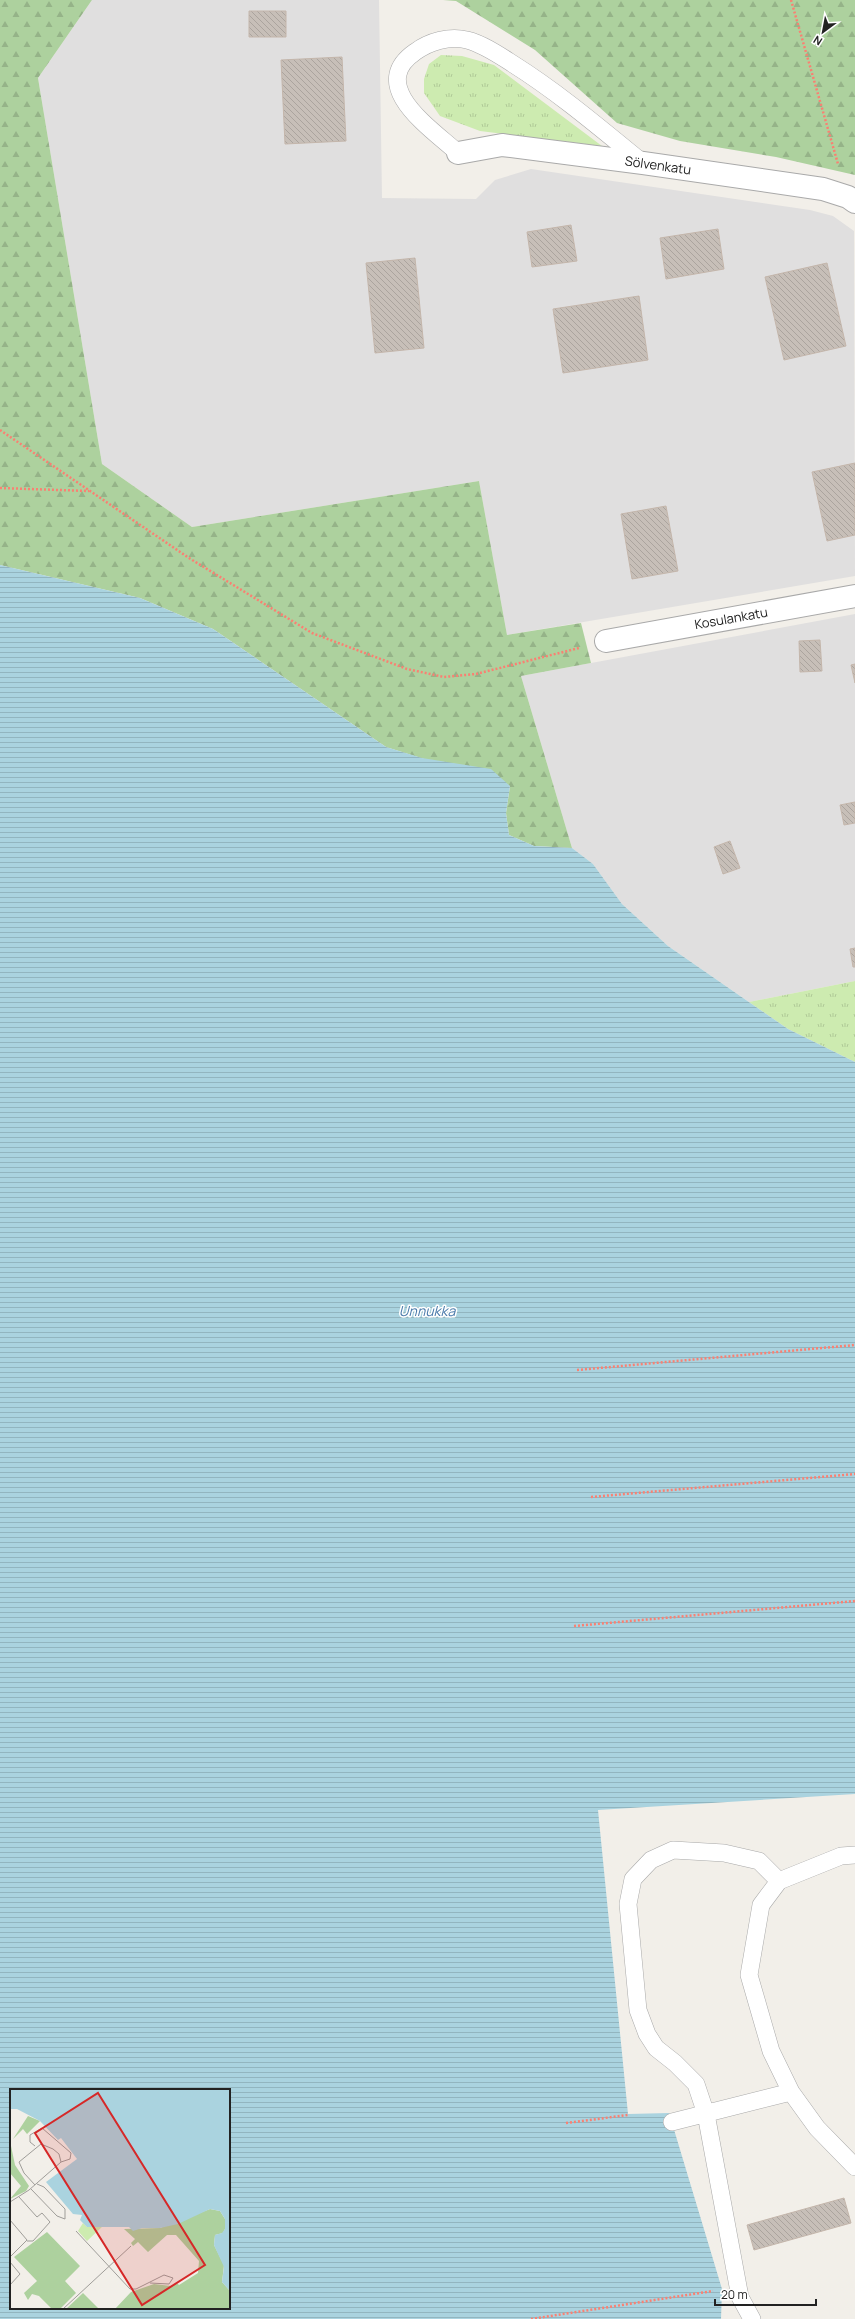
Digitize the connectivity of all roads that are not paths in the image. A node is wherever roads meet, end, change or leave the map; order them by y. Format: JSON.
{"nodes":[{"id":1,"x":458,"y":153,"type":"joint"},
{"id":2,"x":643,"y":163,"type":"junction"},
{"id":3,"x":852,"y":200,"type":"edge"},
{"id":4,"x":855,"y":596,"type":"edge"},
{"id":5,"x":606,"y":640,"type":"road end"},
{"id":6,"x":855,"y":1855,"type":"edge"},
{"id":7,"x":779,"y":1880,"type":"junction"},
{"id":8,"x":791,"y":2092,"type":"junction"},
{"id":9,"x":706,"y":2114,"type":"junction"},
{"id":10,"x":672,"y":2122,"type":"dead end"},
{"id":11,"x":855,"y":2167,"type":"edge"},
{"id":12,"x":752,"y":2319,"type":"edge"}],
"edges":[{"from":1,"to":2,"type":"street","name":"Sölvenkatu"},
{"from":1,"to":2,"type":"lane"},
{"from":2,"to":3,"type":"street","name":"Sölvenkatu"},
{"from":4,"to":5,"type":"street","name":"Kosulankatu"},
{"from":6,"to":7,"type":"lane"},
{"from":7,"to":8,"type":"lane"},
{"from":7,"to":9,"type":"lane"},
{"from":8,"to":9,"type":"lane"},
{"from":8,"to":11,"type":"lane"},
{"from":9,"to":10,"type":"lane"},
{"from":9,"to":12,"type":"lane"}]}
